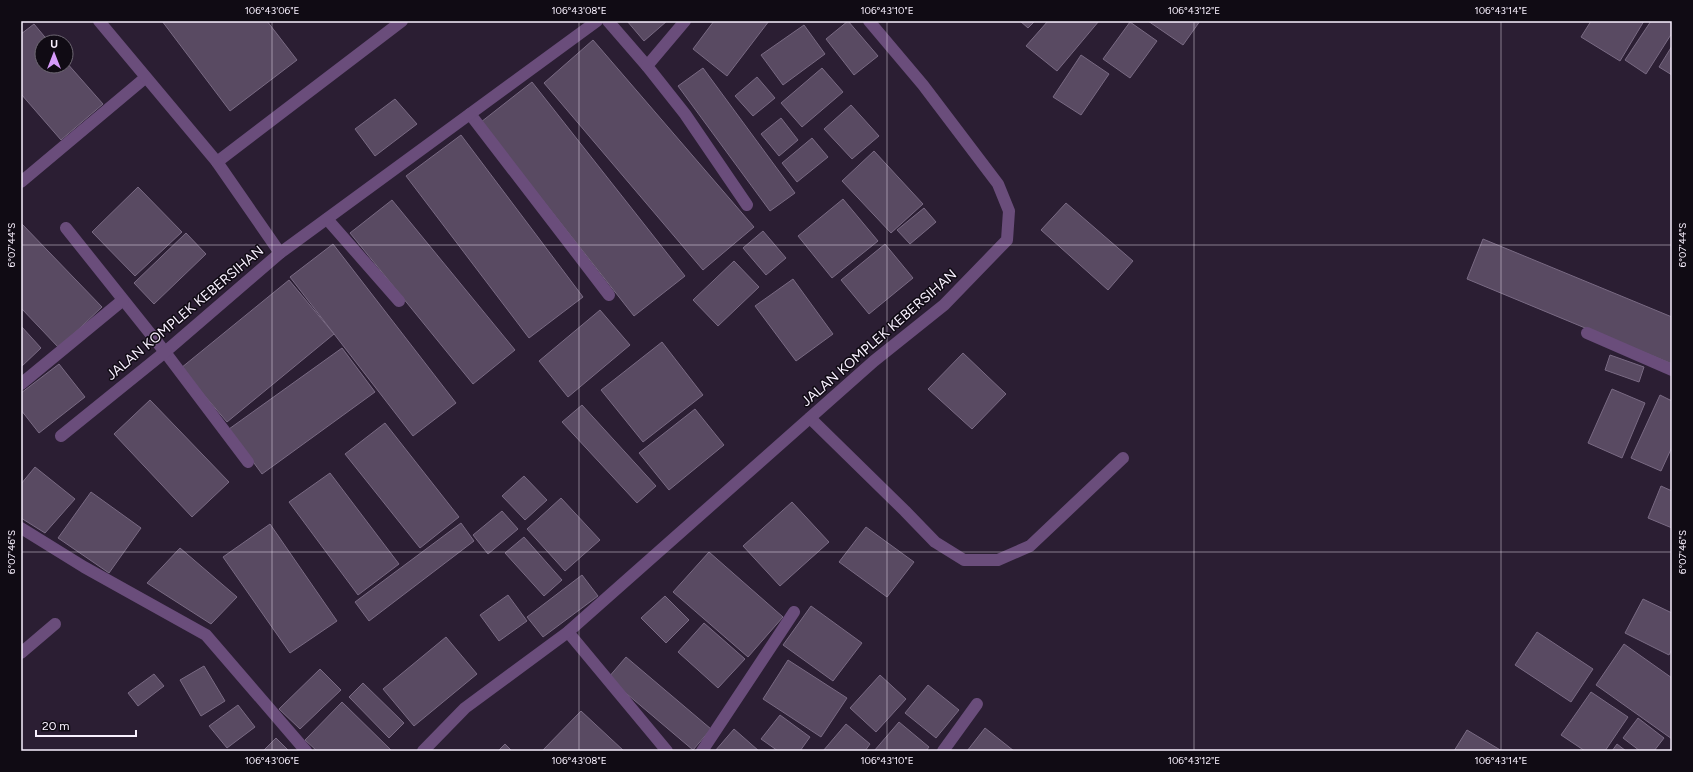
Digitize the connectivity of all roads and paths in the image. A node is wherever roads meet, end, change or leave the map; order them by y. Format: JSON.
{"nodes":[{"id":1,"x":99,"y":21,"type":"edge"},
{"id":2,"x":402,"y":21,"type":"edge"},
{"id":3,"x":597,"y":21,"type":"edge"},
{"id":4,"x":608,"y":21,"type":"edge"},
{"id":5,"x":685,"y":21,"type":"edge"},
{"id":6,"x":869,"y":21,"type":"edge"},
{"id":7,"x":647,"y":66,"type":"junction"},
{"id":8,"x":145,"y":78,"type":"junction"},
{"id":9,"x":470,"y":114,"type":"junction"},
{"id":10,"x":217,"y":162,"type":"junction"},
{"id":11,"x":21,"y":182,"type":"edge"},
{"id":12,"x":747,"y":204,"type":"dead end"},
{"id":13,"x":327,"y":219,"type":"junction"},
{"id":14,"x":66,"y":228,"type":"dead end"},
{"id":15,"x":280,"y":253,"type":"junction"},
{"id":16,"x":609,"y":295,"type":"dead end"},
{"id":17,"x":123,"y":300,"type":"junction"},
{"id":18,"x":399,"y":301,"type":"dead end"},
{"id":19,"x":1587,"y":333,"type":"dead end"},
{"id":20,"x":165,"y":352,"type":"junction"},
{"id":21,"x":1672,"y":370,"type":"edge"},
{"id":22,"x":21,"y":384,"type":"edge"},
{"id":23,"x":810,"y":418,"type":"junction"},
{"id":24,"x":61,"y":436,"type":"dead end"},
{"id":25,"x":1123,"y":458,"type":"dead end"},
{"id":26,"x":248,"y":462,"type":"dead end"},
{"id":27,"x":21,"y":528,"type":"edge"},
{"id":28,"x":794,"y":612,"type":"dead end"},
{"id":29,"x":54,"y":624,"type":"dead end"},
{"id":30,"x":568,"y":632,"type":"junction"},
{"id":31,"x":21,"y":653,"type":"edge"},
{"id":32,"x":977,"y":704,"type":"dead end"},
{"id":33,"x":306,"y":751,"type":"edge"},
{"id":34,"x":423,"y":751,"type":"edge"},
{"id":35,"x":667,"y":751,"type":"edge"},
{"id":36,"x":702,"y":751,"type":"edge"},
{"id":37,"x":943,"y":751,"type":"edge"}],
"edges":[{"from":1,"to":8,"type":"street","name":"JALAN KOMPLEK KEBERSIHAN"},
{"from":2,"to":10,"type":"street"},
{"from":3,"to":9,"type":"street"},
{"from":4,"to":7,"type":"street"},
{"from":5,"to":7,"type":"street"},
{"from":6,"to":23,"type":"street","name":"JALAN KOMPLEK KEBERSIHAN"},
{"from":7,"to":12,"type":"street"},
{"from":8,"to":10,"type":"street","name":"JALAN KOMPLEK KEBERSIHAN"},
{"from":8,"to":11,"type":"street"},
{"from":9,"to":13,"type":"street"},
{"from":9,"to":16,"type":"street"},
{"from":10,"to":15,"type":"street","name":"JALAN KOMPLEK KEBERSIHAN"},
{"from":13,"to":15,"type":"street"},
{"from":13,"to":18,"type":"street"},
{"from":14,"to":17,"type":"street"},
{"from":15,"to":20,"type":"street","name":"JALAN KOMPLEK KEBERSIHAN"},
{"from":17,"to":20,"type":"street"},
{"from":17,"to":22,"type":"street"},
{"from":19,"to":21,"type":"street"},
{"from":20,"to":24,"type":"street","name":"JALAN KOMPLEK KEBERSIHAN"},
{"from":20,"to":26,"type":"street"},
{"from":23,"to":25,"type":"street"},
{"from":23,"to":30,"type":"street","name":"JALAN KOMPLEK KEBERSIHAN"},
{"from":27,"to":33,"type":"street"},
{"from":28,"to":36,"type":"street"},
{"from":29,"to":31,"type":"street"},
{"from":30,"to":34,"type":"street","name":"JALAN KOMPLEK KEBERSIHAN"},
{"from":30,"to":35,"type":"street"},
{"from":32,"to":37,"type":"street"}]}
